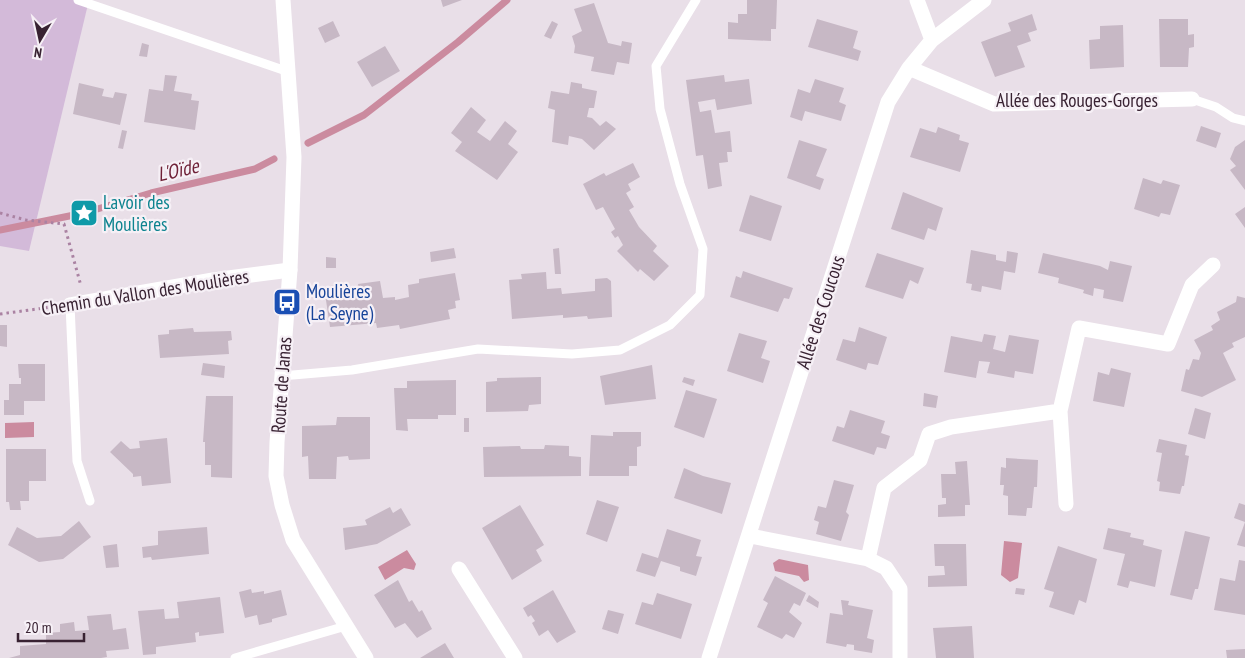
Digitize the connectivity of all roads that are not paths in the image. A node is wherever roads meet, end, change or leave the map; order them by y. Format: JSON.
{"nodes":[{"id":1,"x":78,"y":0,"type":"edge"},
{"id":2,"x":283,"y":0,"type":"edge"},
{"id":3,"x":696,"y":0,"type":"edge"},
{"id":4,"x":917,"y":0,"type":"edge"},
{"id":5,"x":984,"y":0,"type":"edge"},
{"id":6,"x":932,"y":40,"type":"junction"},
{"id":7,"x":910,"y":68,"type":"junction"},
{"id":8,"x":289,"y":72,"type":"junction"},
{"id":9,"x":1192,"y":99,"type":"joint"},
{"id":10,"x":1245,"y":121,"type":"edge"},
{"id":11,"x":1213,"y":265,"type":"dead end"},
{"id":12,"x":290,"y":270,"type":"junction"},
{"id":13,"x":70,"y":305,"type":"joint"},
{"id":14,"x":281,"y":376,"type":"junction"},
{"id":15,"x":1060,"y":411,"type":"junction"},
{"id":16,"x":90,"y":500,"type":"dead end"},
{"id":17,"x":1066,"y":504,"type":"dead end"},
{"id":18,"x":750,"y":536,"type":"junction"},
{"id":19,"x":868,"y":559,"type":"junction"},
{"id":20,"x":459,"y":569,"type":"dead end"},
{"id":21,"x":346,"y":626,"type":"junction"},
{"id":22,"x":235,"y":658,"type":"edge"},
{"id":23,"x":366,"y":658,"type":"edge"},
{"id":24,"x":516,"y":658,"type":"edge"},
{"id":25,"x":709,"y":658,"type":"edge"},
{"id":26,"x":900,"y":658,"type":"edge"}],
"edges":[{"from":1,"to":8,"type":"lane"},
{"from":2,"to":8,"type":"street","name":"Route de Janas"},
{"from":3,"to":14,"type":"lane"},
{"from":4,"to":6,"type":"street"},
{"from":5,"to":6,"type":"street","name":"Allée des Coucous"},
{"from":6,"to":7,"type":"street","name":"Allée des Coucous"},
{"from":7,"to":9,"type":"street","name":"Allée des Rouges-Gorges"},
{"from":7,"to":18,"type":"street","name":"Allée des Coucous"},
{"from":8,"to":12,"type":"street","name":"Route de Janas"},
{"from":9,"to":10,"type":"lane"},
{"from":11,"to":15,"type":"street"},
{"from":12,"to":13,"type":"street","name":"Chemin du Vallon des Moulières"},
{"from":12,"to":14,"type":"street","name":"Route de Janas"},
{"from":13,"to":16,"type":"lane"},
{"from":14,"to":21,"type":"street","name":"Route de Janas"},
{"from":15,"to":17,"type":"street"},
{"from":15,"to":19,"type":"street"},
{"from":18,"to":19,"type":"street"},
{"from":18,"to":25,"type":"street","name":"Allée des Coucous"},
{"from":19,"to":26,"type":"street"},
{"from":20,"to":24,"type":"street"},
{"from":21,"to":22,"type":"lane"},
{"from":21,"to":23,"type":"street","name":"Route de Janas"}]}
